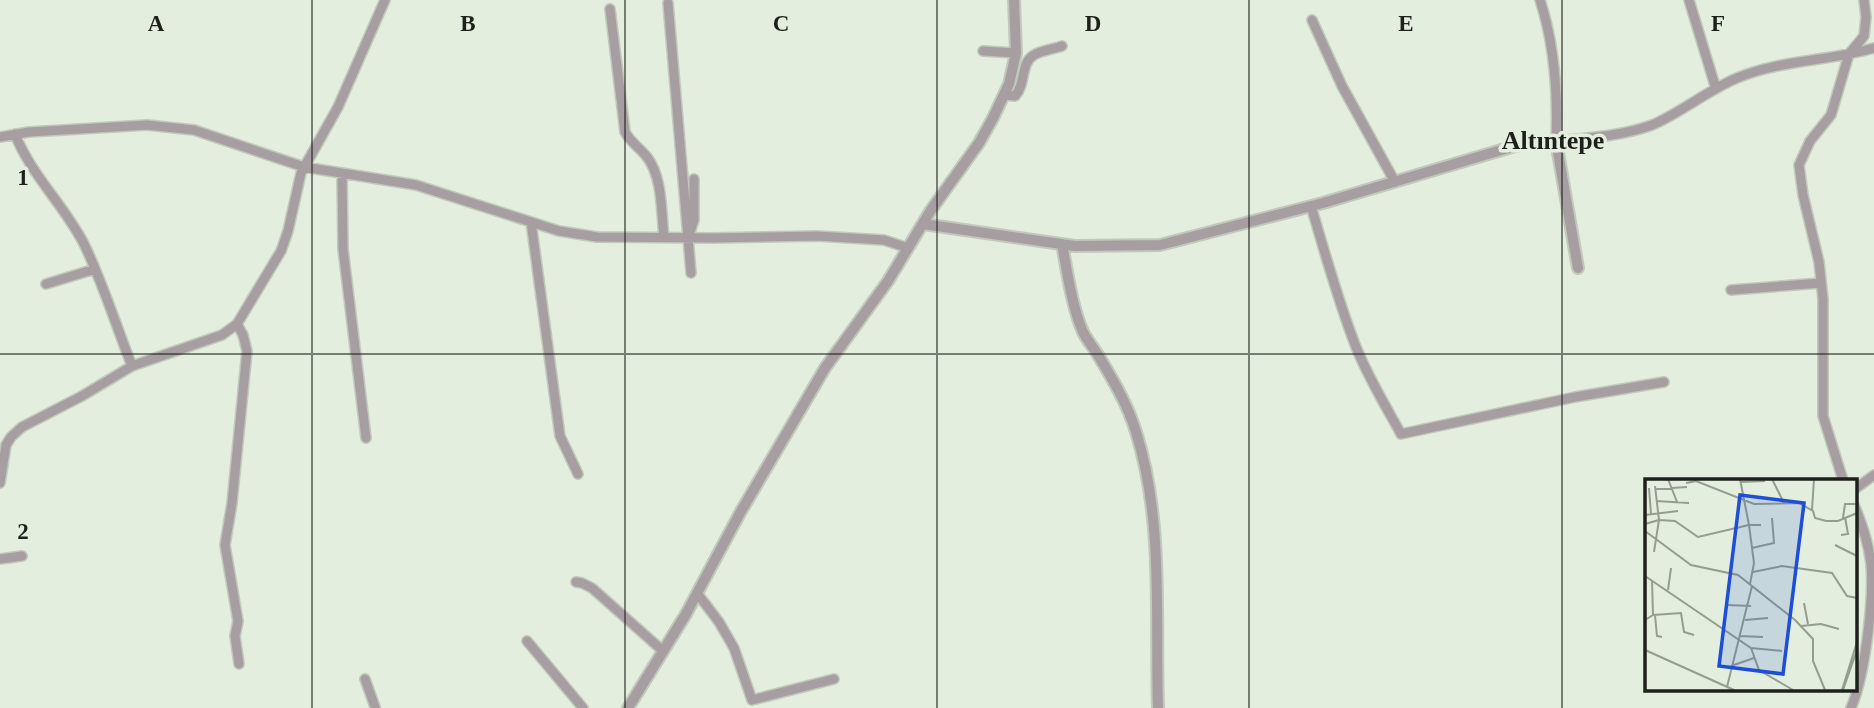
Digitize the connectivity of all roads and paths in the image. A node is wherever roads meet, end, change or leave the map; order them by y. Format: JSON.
{"nodes":[{"id":1,"x":385,"y":0,"type":"edge"},
{"id":2,"x":1014,"y":0,"type":"edge"},
{"id":3,"x":1540,"y":0,"type":"edge"},
{"id":4,"x":1689,"y":0,"type":"edge"},
{"id":5,"x":1864,"y":0,"type":"edge"},
{"id":6,"x":668,"y":3,"type":"dead end"},
{"id":7,"x":610,"y":9,"type":"dead end"},
{"id":8,"x":1312,"y":20,"type":"dead end"},
{"id":9,"x":1062,"y":46,"type":"dead end"},
{"id":10,"x":1874,"y":48,"type":"edge"},
{"id":11,"x":983,"y":51,"type":"dead end"},
{"id":12,"x":1016,"y":53,"type":"junction"},
{"id":13,"x":1849,"y":54,"type":"junction"},
{"id":14,"x":1716,"y":89,"type":"junction"},
{"id":15,"x":1004,"y":95,"type":"junction"},
{"id":16,"x":15,"y":134,"type":"junction"},
{"id":17,"x":0,"y":136,"type":"edge"},
{"id":18,"x":1556,"y":141,"type":"junction"},
{"id":19,"x":304,"y":167,"type":"junction"},
{"id":20,"x":342,"y":174,"type":"junction"},
{"id":21,"x":694,"y":179,"type":"dead end"},
{"id":22,"x":1395,"y":182,"type":"junction"},
{"id":23,"x":1311,"y":206,"type":"junction"},
{"id":24,"x":531,"y":222,"type":"junction"},
{"id":25,"x":923,"y":224,"type":"junction"},
{"id":26,"x":664,"y":237,"type":"junction"},
{"id":27,"x":688,"y":237,"type":"junction"},
{"id":28,"x":1062,"y":244,"type":"junction"},
{"id":29,"x":908,"y":248,"type":"junction"},
{"id":30,"x":1578,"y":268,"type":"dead end"},
{"id":31,"x":94,"y":269,"type":"junction"},
{"id":32,"x":691,"y":273,"type":"dead end"},
{"id":33,"x":1821,"y":283,"type":"junction"},
{"id":34,"x":46,"y":284,"type":"dead end"},
{"id":35,"x":1731,"y":290,"type":"dead end"},
{"id":36,"x":237,"y":324,"type":"junction"},
{"id":37,"x":132,"y":366,"type":"junction"},
{"id":38,"x":1664,"y":382,"type":"dead end"},
{"id":39,"x":366,"y":438,"type":"dead end"},
{"id":40,"x":578,"y":474,"type":"dead end"},
{"id":41,"x":1874,"y":475,"type":"edge"},
{"id":42,"x":1842,"y":479,"type":"edge"},
{"id":43,"x":0,"y":482,"type":"edge"},
{"id":44,"x":1856,"y":488,"type":"edge"},
{"id":45,"x":1856,"y":514,"type":"edge"},
{"id":46,"x":1860,"y":540,"type":"edge"},
{"id":47,"x":22,"y":556,"type":"dead end"},
{"id":48,"x":0,"y":559,"type":"edge"},
{"id":49,"x":576,"y":582,"type":"dead end"},
{"id":50,"x":697,"y":593,"type":"junction"},
{"id":51,"x":527,"y":641,"type":"dead end"},
{"id":52,"x":663,"y":651,"type":"junction"},
{"id":53,"x":239,"y":664,"type":"dead end"},
{"id":54,"x":365,"y":679,"type":"dead end"},
{"id":55,"x":834,"y":679,"type":"dead end"},
{"id":56,"x":368,"y":708,"type":"edge"},
{"id":57,"x":375,"y":708,"type":"edge"},
{"id":58,"x":583,"y":708,"type":"edge"},
{"id":59,"x":628,"y":708,"type":"edge"},
{"id":60,"x":1158,"y":708,"type":"edge"},
{"id":61,"x":1851,"y":708,"type":"edge"}],
"edges":[{"from":1,"to":19,"type":"street"},
{"from":2,"to":12,"type":"street"},
{"from":3,"to":18,"type":"street"},
{"from":4,"to":14,"type":"street"},
{"from":5,"to":13,"type":"street"},
{"from":6,"to":27,"type":"street"},
{"from":7,"to":26,"type":"street"},
{"from":8,"to":22,"type":"street"},
{"from":9,"to":15,"type":"street"},
{"from":10,"to":13,"type":"street"},
{"from":11,"to":12,"type":"street"},
{"from":12,"to":15,"type":"street"},
{"from":13,"to":14,"type":"street"},
{"from":13,"to":33,"type":"street"},
{"from":14,"to":18,"type":"street"},
{"from":15,"to":25,"type":"street"},
{"from":16,"to":17,"type":"street"},
{"from":16,"to":19,"type":"street"},
{"from":16,"to":31,"type":"street"},
{"from":18,"to":22,"type":"street"},
{"from":18,"to":30,"type":"street"},
{"from":19,"to":20,"type":"street"},
{"from":19,"to":36,"type":"street"},
{"from":20,"to":24,"type":"street"},
{"from":20,"to":39,"type":"street"},
{"from":21,"to":27,"type":"street"},
{"from":22,"to":23,"type":"street"},
{"from":23,"to":28,"type":"street"},
{"from":23,"to":38,"type":"street"},
{"from":24,"to":26,"type":"street"},
{"from":24,"to":40,"type":"street"},
{"from":25,"to":28,"type":"street"},
{"from":25,"to":29,"type":"street"},
{"from":26,"to":27,"type":"street"},
{"from":27,"to":29,"type":"street"},
{"from":27,"to":32,"type":"street"},
{"from":28,"to":60,"type":"street"},
{"from":29,"to":50,"type":"street"},
{"from":31,"to":34,"type":"street"},
{"from":31,"to":37,"type":"street"},
{"from":33,"to":35,"type":"street"},
{"from":33,"to":42,"type":"street"},
{"from":36,"to":37,"type":"street"},
{"from":36,"to":53,"type":"street"},
{"from":37,"to":43,"type":"street"},
{"from":41,"to":44,"type":"street"},
{"from":45,"to":46,"type":"street"},
{"from":46,"to":61,"type":"street"},
{"from":47,"to":48,"type":"street"},
{"from":49,"to":52,"type":"street"},
{"from":50,"to":52,"type":"street"},
{"from":50,"to":55,"type":"street"},
{"from":51,"to":58,"type":"street"},
{"from":52,"to":59,"type":"street"},
{"from":54,"to":57,"type":"street"},
{"from":56,"to":57,"type":"street"}]}
